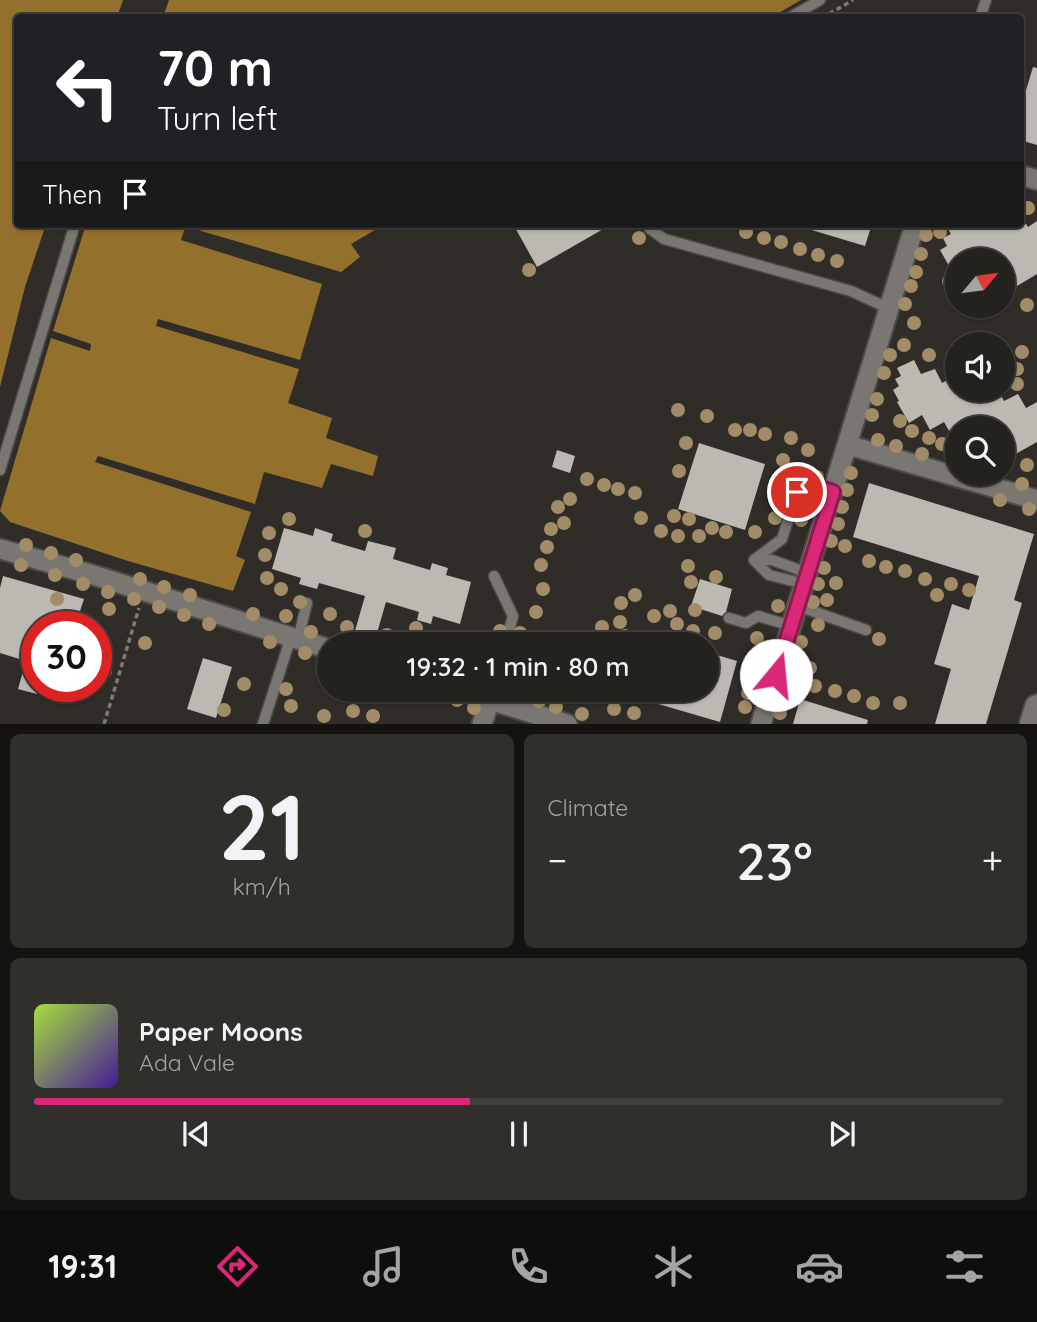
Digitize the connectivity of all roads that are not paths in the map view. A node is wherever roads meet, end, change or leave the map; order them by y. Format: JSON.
{"nodes":[{"id":1,"x":820,"y":0,"type":"edge"},
{"id":2,"x":796,"y":14,"type":"edge"},
{"id":3,"x":74,"y":228,"type":"edge"},
{"id":4,"x":649,"y":228,"type":"edge"},
{"id":5,"x":914,"y":228,"type":"edge"},
{"id":6,"x":888,"y":311,"type":"junction"},
{"id":7,"x":848,"y":445,"type":"junction"},
{"id":8,"x":0,"y":470,"type":"edge"},
{"id":9,"x":833,"y":492,"type":"junction"},
{"id":10,"x":1037,"y":500,"type":"edge"},
{"id":11,"x":0,"y":549,"type":"edge"},
{"id":12,"x":754,"y":560,"type":"junction"},
{"id":13,"x":797,"y":569,"type":"dead end"},
{"id":14,"x":494,"y":576,"type":"dead end"},
{"id":15,"x":793,"y":582,"type":"dead end"},
{"id":16,"x":307,"y":603,"type":"dead end"},
{"id":17,"x":798,"y":606,"type":"junction"},
{"id":18,"x":729,"y":618,"type":"dead end"},
{"id":19,"x":792,"y":626,"type":"junction"},
{"id":20,"x":866,"y":630,"type":"dead end"},
{"id":21,"x":508,"y":632,"type":"edge"},
{"id":22,"x":294,"y":638,"type":"junction"},
{"id":23,"x":317,"y":645,"type":"edge"},
{"id":24,"x":489,"y":702,"type":"edge"},
{"id":25,"x":512,"y":702,"type":"edge"},
{"id":26,"x":1037,"y":707,"type":"edge"},
{"id":27,"x":263,"y":723,"type":"edge"},
{"id":28,"x":482,"y":723,"type":"edge"},
{"id":29,"x":567,"y":723,"type":"edge"},
{"id":30,"x":761,"y":723,"type":"edge"},
{"id":31,"x":1032,"y":723,"type":"edge"}],
"edges":[{"from":1,"to":2,"type":"lane"},
{"from":3,"to":8,"type":"lane"},
{"from":4,"to":6,"type":"lane"},
{"from":5,"to":6,"type":"street"},
{"from":6,"to":7,"type":"street"},
{"from":7,"to":9,"type":"street"},
{"from":7,"to":10,"type":"street"},
{"from":9,"to":12,"type":"lane"},
{"from":9,"to":17,"type":"street"},
{"from":11,"to":22,"type":"street"},
{"from":12,"to":13,"type":"lane"},
{"from":12,"to":15,"type":"lane"},
{"from":14,"to":21,"type":"lane"},
{"from":16,"to":22,"type":"lane"},
{"from":17,"to":19,"type":"street"},
{"from":17,"to":20,"type":"lane"},
{"from":18,"to":19,"type":"lane"},
{"from":19,"to":30,"type":"street"},
{"from":22,"to":23,"type":"street"},
{"from":22,"to":27,"type":"lane"},
{"from":24,"to":28,"type":"street"},
{"from":25,"to":29,"type":"street"},
{"from":26,"to":31,"type":"street"}]}
